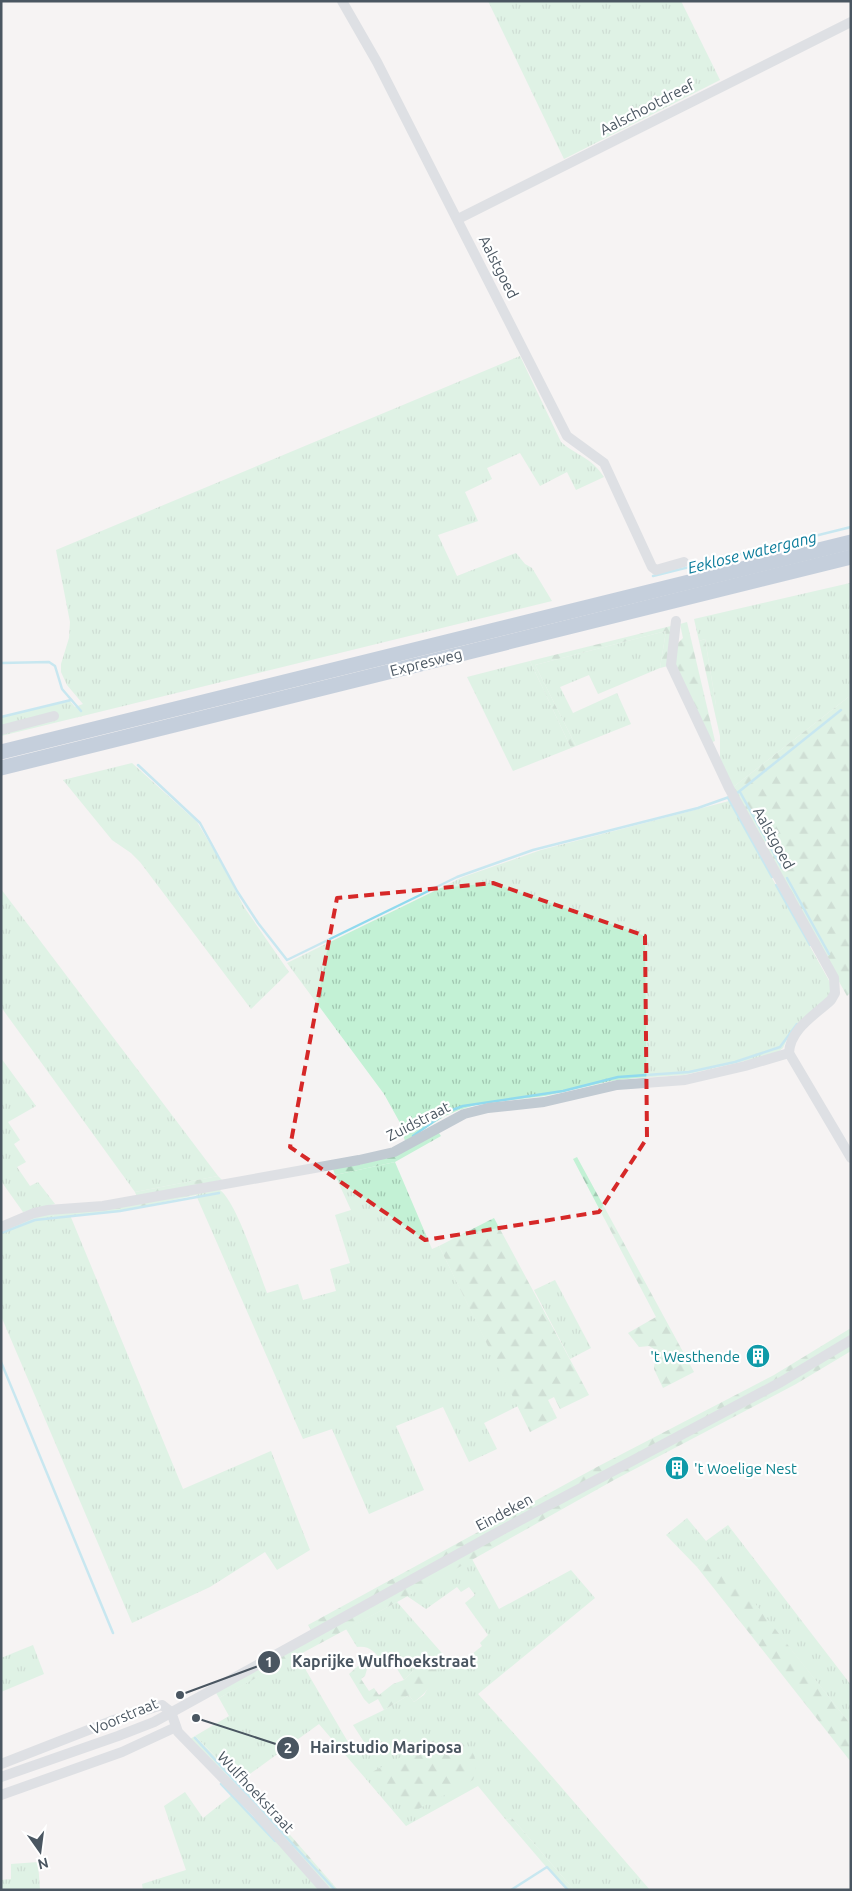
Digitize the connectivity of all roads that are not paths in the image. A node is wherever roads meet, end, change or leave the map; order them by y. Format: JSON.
{"nodes":[{"id":1,"x":342,"y":1,"type":"edge"},
{"id":2,"x":851,"y":22,"type":"edge"},
{"id":3,"x":458,"y":219,"type":"junction"},
{"id":4,"x":851,"y":542,"type":"edge"},
{"id":5,"x":851,"y":557,"type":"edge"},
{"id":6,"x":684,"y":562,"type":"dead end"},
{"id":7,"x":676,"y":621,"type":"dead end"},
{"id":8,"x":54,"y":716,"type":"dead end"},
{"id":9,"x":1,"y":730,"type":"edge"},
{"id":10,"x":1,"y":752,"type":"edge"},
{"id":11,"x":1,"y":768,"type":"edge"},
{"id":12,"x":789,"y":1053,"type":"junction"},
{"id":13,"x":851,"y":1158,"type":"edge"},
{"id":14,"x":1,"y":1227,"type":"edge"},
{"id":15,"x":851,"y":1340,"type":"edge"},
{"id":16,"x":171,"y":1712,"type":"junction"},
{"id":17,"x":176,"y":1727,"type":"junction"},
{"id":18,"x":1,"y":1764,"type":"edge"},
{"id":19,"x":1,"y":1777,"type":"edge"},
{"id":20,"x":1,"y":1795,"type":"edge"},
{"id":21,"x":325,"y":1890,"type":"edge"}],
"edges":[{"from":1,"to":3,"type":"street","name":"Aalstgoed"},
{"from":2,"to":3,"type":"street","name":"Aalschootdreef"},
{"from":3,"to":6,"type":"street","name":"Aalstgoed"},
{"from":4,"to":10,"type":"highway","name":"Expresweg"},
{"from":5,"to":11,"type":"highway","name":"Expresweg"},
{"from":7,"to":12,"type":"street","name":"Aalstgoed"},
{"from":8,"to":9,"type":"street"},
{"from":12,"to":13,"type":"street"},
{"from":12,"to":14,"type":"street","name":"Zuidstraat"},
{"from":15,"to":16,"type":"street","name":"Eindeken"},
{"from":16,"to":17,"type":"street","name":"Wulfhoekstraat"},
{"from":16,"to":18,"type":"street","name":"Voorstraat"},
{"from":16,"to":19,"type":"street","name":"Voorstraat"},
{"from":17,"to":20,"type":"street","name":"Voorstraat"},
{"from":17,"to":21,"type":"street","name":"Wulfhoekstraat"}]}
